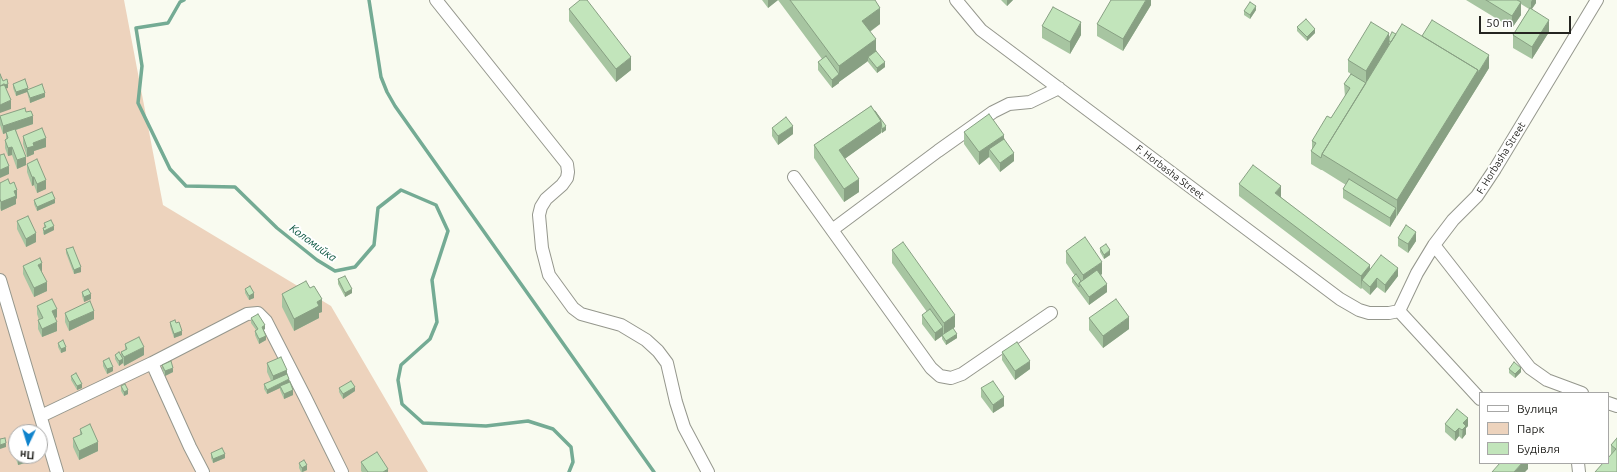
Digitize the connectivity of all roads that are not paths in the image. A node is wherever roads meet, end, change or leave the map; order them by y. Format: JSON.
{"nodes":[{"id":1,"x":436,"y":0,"type":"edge"},
{"id":2,"x":956,"y":0,"type":"edge"},
{"id":3,"x":1597,"y":0,"type":"edge"},
{"id":4,"x":1059,"y":88,"type":"junction"},
{"id":5,"x":794,"y":176,"type":"dead end"},
{"id":6,"x":832,"y":230,"type":"junction"},
{"id":7,"x":1434,"y":245,"type":"junction"},
{"id":8,"x":0,"y":280,"type":"edge"},
{"id":9,"x":1399,"y":311,"type":"junction"},
{"id":10,"x":1051,"y":313,"type":"dead end"},
{"id":11,"x":152,"y":363,"type":"junction"},
{"id":12,"x":1579,"y":392,"type":"edge"},
{"id":13,"x":1479,"y":398,"type":"edge"},
{"id":14,"x":41,"y":416,"type":"junction"},
{"id":15,"x":57,"y":472,"type":"edge"},
{"id":16,"x":203,"y":472,"type":"edge"},
{"id":17,"x":342,"y":472,"type":"edge"},
{"id":18,"x":708,"y":472,"type":"edge"}],
"edges":[{"from":1,"to":18,"type":"street"},
{"from":2,"to":4,"type":"street","name":"F. Horbasha Street"},
{"from":3,"to":7,"type":"street","name":"F. Horbasha Street"},
{"from":4,"to":6,"type":"street"},
{"from":4,"to":9,"type":"street","name":"F. Horbasha Street"},
{"from":5,"to":6,"type":"street"},
{"from":6,"to":10,"type":"street"},
{"from":7,"to":9,"type":"street","name":"F. Horbasha Street"},
{"from":7,"to":12,"type":"street"},
{"from":8,"to":14,"type":"street"},
{"from":9,"to":13,"type":"street"},
{"from":11,"to":14,"type":"street"},
{"from":11,"to":16,"type":"street"},
{"from":11,"to":17,"type":"street"},
{"from":14,"to":15,"type":"street"}]}
